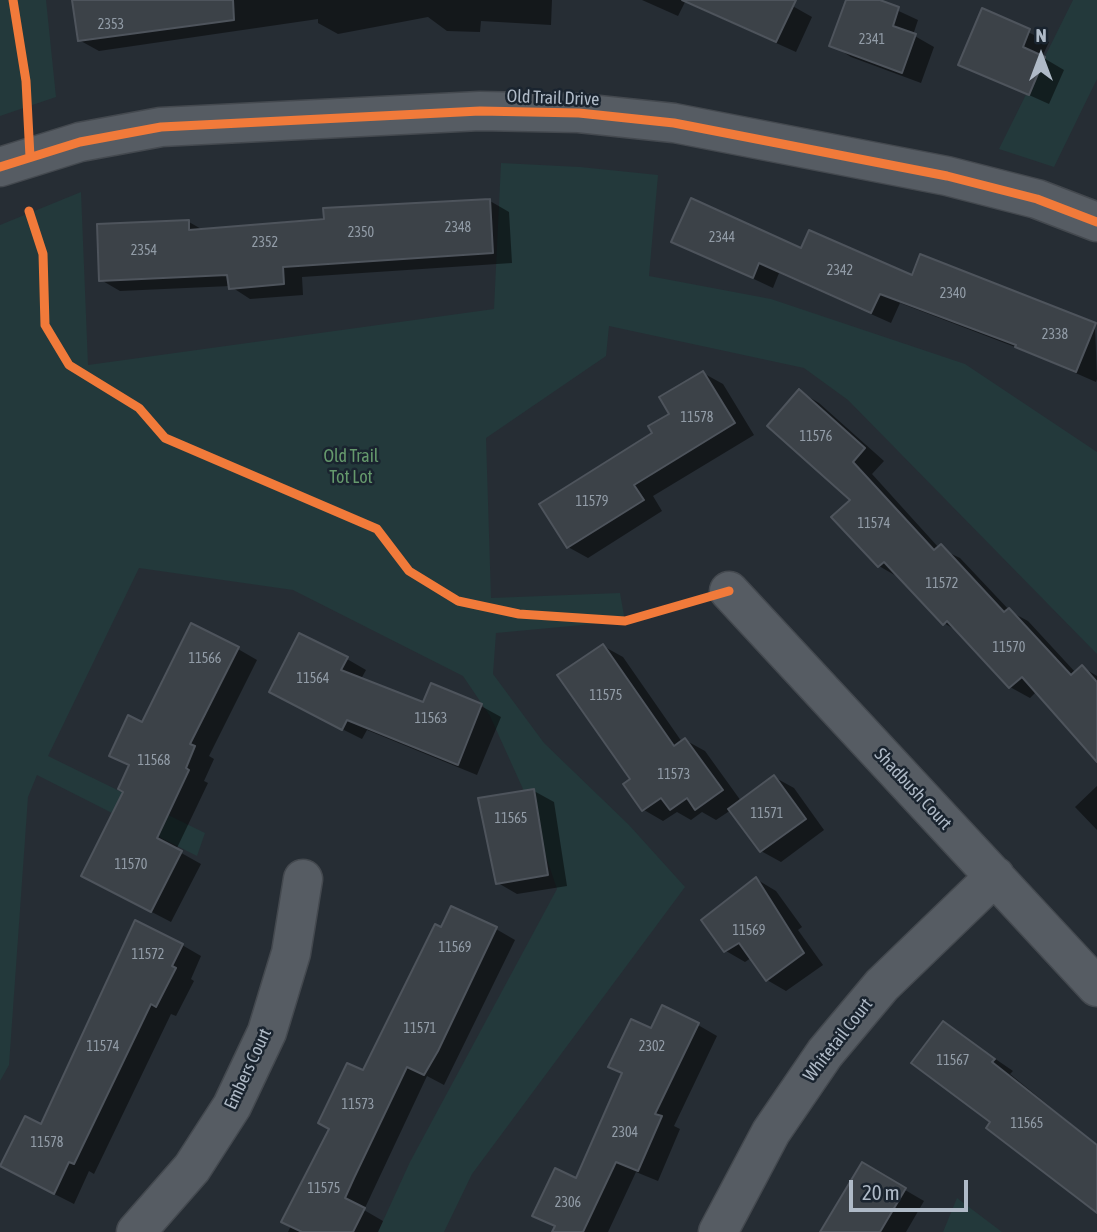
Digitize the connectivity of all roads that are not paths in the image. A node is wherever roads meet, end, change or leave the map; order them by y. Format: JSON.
{"nodes":[{"id":1,"x":0,"y":167,"type":"edge"},
{"id":2,"x":1097,"y":222,"type":"edge"},
{"id":3,"x":729,"y":591,"type":"dead end"},
{"id":4,"x":995,"y":877,"type":"junction"},
{"id":5,"x":303,"y":879,"type":"dead end"},
{"id":6,"x":1097,"y":987,"type":"edge"},
{"id":7,"x":136,"y":1232,"type":"edge"},
{"id":8,"x":718,"y":1232,"type":"edge"}],
"edges":[{"from":1,"to":2,"type":"street","name":"Old Trail Drive"},
{"from":3,"to":4,"type":"street","name":"Shadbush Court"},
{"from":4,"to":6,"type":"street","name":"Shadbush Court"},
{"from":4,"to":8,"type":"street","name":"Whitetail Court"},
{"from":5,"to":7,"type":"street","name":"Embers Court"}]}
